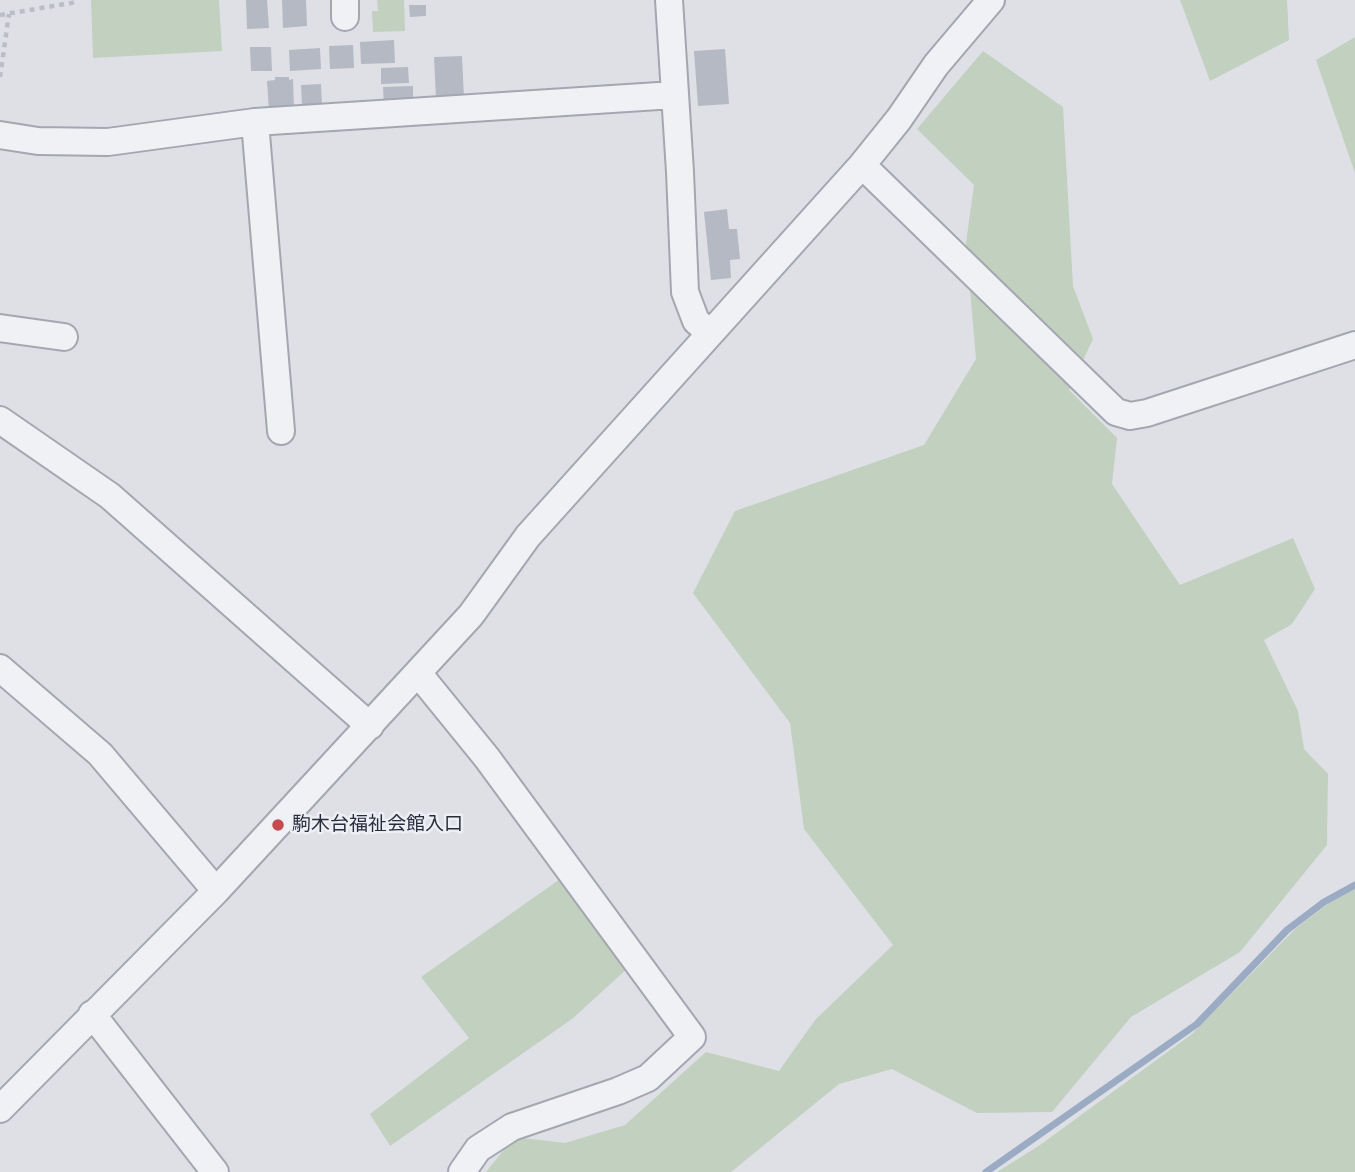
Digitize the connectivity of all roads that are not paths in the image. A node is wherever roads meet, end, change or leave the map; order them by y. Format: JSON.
{"nodes":[{"id":1,"x":669,"y":0,"type":"edge"},
{"id":2,"x":991,"y":0,"type":"edge"},
{"id":3,"x":674,"y":95,"type":"junction"},
{"id":4,"x":255,"y":122,"type":"junction"},
{"id":5,"x":0,"y":135,"type":"edge"},
{"id":6,"x":862,"y":165,"type":"junction"},
{"id":7,"x":0,"y":328,"type":"edge"},
{"id":8,"x":710,"y":333,"type":"junction"},
{"id":9,"x":64,"y":337,"type":"dead end"},
{"id":10,"x":1355,"y":345,"type":"edge"},
{"id":11,"x":0,"y":420,"type":"edge"},
{"id":12,"x":281,"y":431,"type":"dead end"},
{"id":13,"x":0,"y":668,"type":"edge"},
{"id":14,"x":418,"y":673,"type":"junction"},
{"id":15,"x":370,"y":726,"type":"junction"},
{"id":16,"x":216,"y":891,"type":"junction"},
{"id":17,"x":92,"y":1014,"type":"junction"},
{"id":18,"x":0,"y":1109,"type":"edge"},
{"id":19,"x":215,"y":1172,"type":"edge"},
{"id":20,"x":462,"y":1172,"type":"edge"}],
"edges":[{"from":1,"to":3,"type":"street"},
{"from":2,"to":6,"type":"street"},
{"from":3,"to":4,"type":"street"},
{"from":3,"to":8,"type":"street"},
{"from":4,"to":5,"type":"street"},
{"from":4,"to":12,"type":"street"},
{"from":6,"to":8,"type":"street"},
{"from":6,"to":10,"type":"street"},
{"from":7,"to":9,"type":"street"},
{"from":8,"to":14,"type":"street"},
{"from":11,"to":15,"type":"street"},
{"from":13,"to":16,"type":"street"},
{"from":14,"to":15,"type":"street"},
{"from":14,"to":20,"type":"street"},
{"from":15,"to":16,"type":"street"},
{"from":16,"to":17,"type":"street"},
{"from":17,"to":18,"type":"street"},
{"from":17,"to":19,"type":"street"}]}
